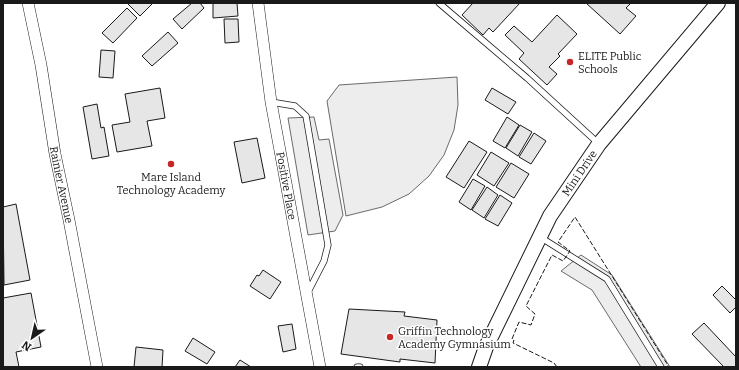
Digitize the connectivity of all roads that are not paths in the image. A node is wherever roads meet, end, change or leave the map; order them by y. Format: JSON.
{"nodes":[{"id":1,"x":28,"y":3,"type":"edge"},
{"id":2,"x":258,"y":3,"type":"edge"},
{"id":3,"x":439,"y":3,"type":"edge"},
{"id":4,"x":718,"y":3,"type":"edge"},
{"id":5,"x":271,"y":102,"type":"junction"},
{"id":6,"x":599,"y":144,"type":"junction"},
{"id":7,"x":540,"y":237,"type":"junction"},
{"id":8,"x":307,"y":294,"type":"junction"},
{"id":9,"x":97,"y":367,"type":"edge"},
{"id":10,"x":320,"y":367,"type":"edge"},
{"id":11,"x":480,"y":367,"type":"edge"},
{"id":12,"x":661,"y":367,"type":"edge"}],
"edges":[{"from":1,"to":9,"type":"street","name":"Rainier Avenue"},
{"from":2,"to":5,"type":"street","name":"Positive Place"},
{"from":3,"to":6,"type":"lane"},
{"from":4,"to":6,"type":"street","name":"Mini Drive"},
{"from":5,"to":8,"type":"street","name":"Positive Place"},
{"from":5,"to":8,"type":"lane"},
{"from":6,"to":7,"type":"street","name":"Mini Drive"},
{"from":7,"to":11,"type":"street","name":"Mini Drive"},
{"from":7,"to":12,"type":"lane"},
{"from":8,"to":10,"type":"street","name":"Positive Place"}]}
